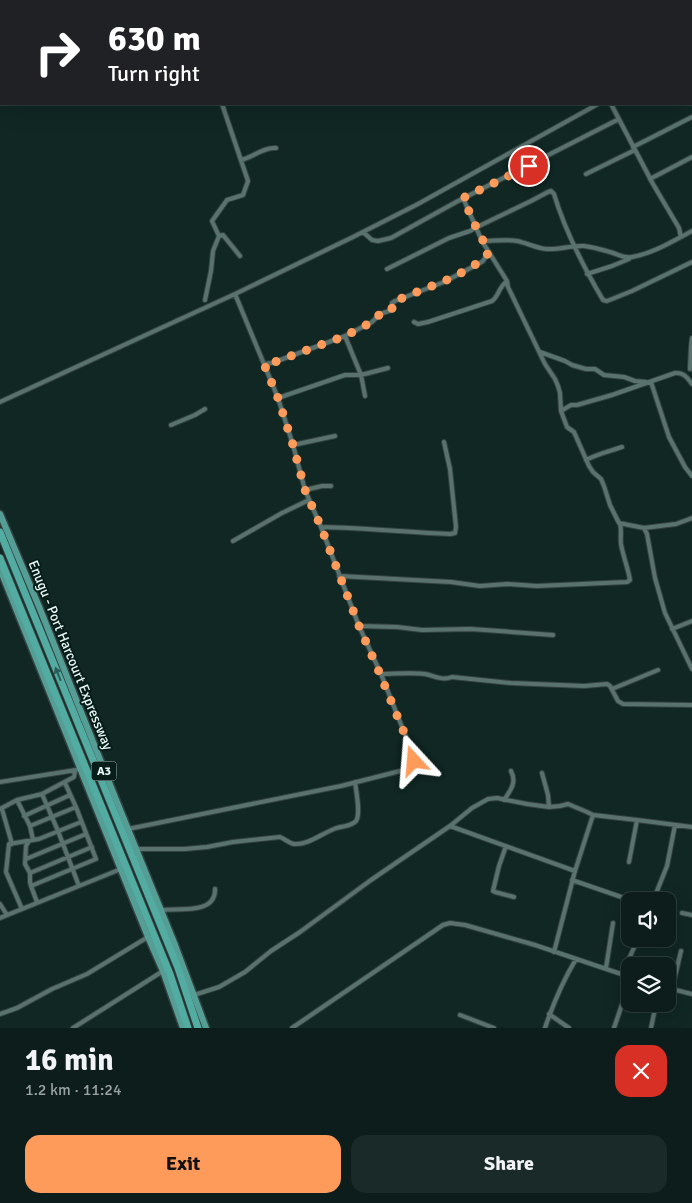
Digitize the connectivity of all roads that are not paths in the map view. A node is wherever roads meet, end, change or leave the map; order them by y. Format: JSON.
{"nodes":[{"id":1,"x":222,"y":105,"type":"edge"},
{"id":2,"x":596,"y":105,"type":"edge"},
{"id":3,"x":612,"y":105,"type":"edge"},
{"id":4,"x":692,"y":117,"type":"edge"},
{"id":5,"x":619,"y":120,"type":"junction"},
{"id":6,"x":276,"y":148,"type":"dead end"},
{"id":7,"x":634,"y":148,"type":"junction"},
{"id":8,"x":692,"y":157,"type":"edge"},
{"id":9,"x":241,"y":160,"type":"junction"},
{"id":10,"x":586,"y":174,"type":"dead end"},
{"id":11,"x":650,"y":179,"type":"junction"},
{"id":12,"x":463,"y":198,"type":"junction"},
{"id":13,"x":476,"y":227,"type":"junction"},
{"id":14,"x":692,"y":231,"type":"edge"},
{"id":15,"x":363,"y":232,"type":"junction"},
{"id":16,"x":220,"y":236,"type":"junction"},
{"id":17,"x":681,"y":237,"type":"junction"},
{"id":18,"x":482,"y":241,"type":"junction"},
{"id":19,"x":574,"y":246,"type":"junction"},
{"id":20,"x":489,"y":252,"type":"junction"},
{"id":21,"x":240,"y":256,"type":"dead end"},
{"id":22,"x":631,"y":258,"type":"junction"},
{"id":23,"x":692,"y":262,"type":"edge"},
{"id":24,"x":388,"y":269,"type":"dead end"},
{"id":25,"x":587,"y":274,"type":"junction"},
{"id":26,"x":507,"y":282,"type":"junction"},
{"id":27,"x":235,"y":294,"type":"junction"},
{"id":28,"x":205,"y":300,"type":"dead end"},
{"id":29,"x":414,"y":322,"type":"dead end"},
{"id":30,"x":345,"y":336,"type":"junction"},
{"id":31,"x":692,"y":338,"type":"edge"},
{"id":32,"x":540,"y":352,"type":"junction"},
{"id":33,"x":264,"y":364,"type":"junction"},
{"id":34,"x":388,"y":368,"type":"dead end"},
{"id":35,"x":691,"y":368,"type":"edge"},
{"id":36,"x":679,"y":373,"type":"junction"},
{"id":37,"x":361,"y":375,"type":"junction"},
{"id":38,"x":650,"y":382,"type":"junction"},
{"id":39,"x":692,"y":384,"type":"edge"},
{"id":40,"x":365,"y":396,"type":"dead end"},
{"id":41,"x":278,"y":398,"type":"junction"},
{"id":42,"x":0,"y":402,"type":"edge"},
{"id":43,"x":205,"y":409,"type":"dead end"},
{"id":44,"x":560,"y":411,"type":"junction"},
{"id":45,"x":171,"y":424,"type":"dead end"},
{"id":46,"x":335,"y":436,"type":"dead end"},
{"id":47,"x":444,"y":442,"type":"dead end"},
{"id":48,"x":293,"y":445,"type":"junction"},
{"id":49,"x":622,"y":447,"type":"dead end"},
{"id":50,"x":586,"y":460,"type":"junction"},
{"id":51,"x":692,"y":476,"type":"edge"},
{"id":52,"x":331,"y":486,"type":"dead end"},
{"id":53,"x":305,"y":490,"type":"junction"},
{"id":54,"x":310,"y":500,"type":"junction"},
{"id":55,"x":0,"y":514,"type":"edge"},
{"id":56,"x":692,"y":518,"type":"edge"},
{"id":57,"x":619,"y":523,"type":"junction"},
{"id":58,"x":626,"y":525,"type":"junction"},
{"id":59,"x":321,"y":527,"type":"junction"},
{"id":60,"x":644,"y":528,"type":"junction"},
{"id":61,"x":622,"y":530,"type":"junction"},
{"id":62,"x":0,"y":532,"type":"edge"},
{"id":63,"x":232,"y":541,"type":"dead end"},
{"id":64,"x":0,"y":558,"type":"edge"},
{"id":65,"x":1,"y":572,"type":"edge"},
{"id":66,"x":339,"y":576,"type":"junction"},
{"id":67,"x":692,"y":621,"type":"edge"},
{"id":68,"x":359,"y":626,"type":"junction"},
{"id":69,"x":672,"y":629,"type":"junction"},
{"id":70,"x":553,"y":635,"type":"dead end"},
{"id":71,"x":692,"y":669,"type":"edge"},
{"id":72,"x":658,"y":670,"type":"dead end"},
{"id":73,"x":380,"y":674,"type":"junction"},
{"id":74,"x":612,"y":689,"type":"junction"},
{"id":75,"x":692,"y":705,"type":"edge"},
{"id":76,"x":78,"y":770,"type":"junction"},
{"id":77,"x":511,"y":771,"type":"dead end"},
{"id":78,"x":542,"y":773,"type":"dead end"},
{"id":79,"x":0,"y":782,"type":"edge"},
{"id":80,"x":355,"y":782,"type":"junction"},
{"id":81,"x":65,"y":783,"type":"junction"},
{"id":82,"x":42,"y":794,"type":"junction"},
{"id":83,"x":70,"y":795,"type":"junction"},
{"id":84,"x":17,"y":800,"type":"junction"},
{"id":85,"x":504,"y":800,"type":"junction"},
{"id":86,"x":46,"y":805,"type":"junction"},
{"id":87,"x":76,"y":807,"type":"junction"},
{"id":88,"x":549,"y":807,"type":"junction"},
{"id":89,"x":1,"y":809,"type":"edge"},
{"id":90,"x":24,"y":816,"type":"junction"},
{"id":91,"x":593,"y":816,"type":"junction"},
{"id":92,"x":52,"y":818,"type":"junction"},
{"id":93,"x":637,"y":820,"type":"junction"},
{"id":94,"x":81,"y":822,"type":"junction"},
{"id":95,"x":30,"y":826,"type":"junction"},
{"id":96,"x":450,"y":826,"type":"junction"},
{"id":97,"x":675,"y":826,"type":"junction"},
{"id":98,"x":692,"y":827,"type":"edge"},
{"id":99,"x":128,"y":829,"type":"junction"},
{"id":100,"x":58,"y":831,"type":"junction"},
{"id":101,"x":86,"y":834,"type":"junction"},
{"id":102,"x":32,"y":840,"type":"junction"},
{"id":103,"x":12,"y":844,"type":"junction"},
{"id":104,"x":63,"y":844,"type":"junction"},
{"id":105,"x":506,"y":846,"type":"junction"},
{"id":106,"x":92,"y":847,"type":"junction"},
{"id":107,"x":136,"y":850,"type":"junction"},
{"id":108,"x":68,"y":857,"type":"junction"},
{"id":109,"x":26,"y":859,"type":"junction"},
{"id":110,"x":629,"y":862,"type":"dead end"},
{"id":111,"x":72,"y":869,"type":"junction"},
{"id":112,"x":121,"y":869,"type":"junction"},
{"id":113,"x":575,"y":871,"type":"junction"},
{"id":114,"x":30,"y":873,"type":"junction"},
{"id":115,"x":572,"y":880,"type":"junction"},
{"id":116,"x":31,"y":886,"type":"junction"},
{"id":117,"x":79,"y":886,"type":"junction"},
{"id":118,"x":215,"y":889,"type":"dead end"},
{"id":119,"x":657,"y":892,"type":"edge"},
{"id":120,"x":514,"y":897,"type":"dead end"},
{"id":121,"x":621,"y":897,"type":"edge"},
{"id":122,"x":37,"y":902,"type":"junction"},
{"id":123,"x":0,"y":904,"type":"edge"},
{"id":124,"x":22,"y":909,"type":"junction"},
{"id":125,"x":161,"y":910,"type":"junction"},
{"id":126,"x":682,"y":913,"type":"dead end"},
{"id":127,"x":7,"y":915,"type":"junction"},
{"id":128,"x":692,"y":915,"type":"edge"},
{"id":129,"x":0,"y":918,"type":"edge"},
{"id":130,"x":613,"y":923,"type":"dead end"},
{"id":131,"x":148,"y":936,"type":"junction"},
{"id":132,"x":681,"y":951,"type":"dead end"},
{"id":133,"x":554,"y":952,"type":"junction"},
{"id":134,"x":576,"y":959,"type":"junction"},
{"id":135,"x":606,"y":968,"type":"junction"},
{"id":136,"x":676,"y":968,"type":"edge"},
{"id":137,"x":163,"y":971,"type":"junction"},
{"id":138,"x":621,"y":974,"type":"edge"},
{"id":139,"x":676,"y":990,"type":"edge"},
{"id":140,"x":692,"y":994,"type":"edge"},
{"id":141,"x":194,"y":995,"type":"junction"},
{"id":142,"x":621,"y":1007,"type":"edge"},
{"id":143,"x":654,"y":1012,"type":"edge"},
{"id":144,"x":0,"y":1014,"type":"edge"},
{"id":145,"x":549,"y":1014,"type":"junction"},
{"id":146,"x":460,"y":1015,"type":"dead end"},
{"id":147,"x":182,"y":1027,"type":"edge"},
{"id":148,"x":72,"y":1028,"type":"edge"},
{"id":149,"x":198,"y":1028,"type":"edge"},
{"id":150,"x":206,"y":1028,"type":"edge"},
{"id":151,"x":292,"y":1028,"type":"edge"},
{"id":152,"x":494,"y":1028,"type":"edge"},
{"id":153,"x":545,"y":1028,"type":"edge"},
{"id":154,"x":569,"y":1028,"type":"edge"},
{"id":155,"x":614,"y":1028,"type":"edge"},
{"id":156,"x":651,"y":1028,"type":"edge"}],
"edges":[{"from":1,"to":9,"type":"street"},
{"from":2,"to":15,"type":"street"},
{"from":3,"to":5,"type":"street"},
{"from":4,"to":7,"type":"street"},
{"from":5,"to":7,"type":"street"},
{"from":5,"to":12,"type":"street"},
{"from":6,"to":9,"type":"street"},
{"from":7,"to":10,"type":"street"},
{"from":7,"to":11,"type":"street"},
{"from":8,"to":11,"type":"street"},
{"from":9,"to":16,"type":"street"},
{"from":11,"to":17,"type":"street"},
{"from":12,"to":13,"type":"street"},
{"from":12,"to":15,"type":"street"},
{"from":13,"to":18,"type":"street"},
{"from":13,"to":19,"type":"street"},
{"from":13,"to":24,"type":"street"},
{"from":14,"to":17,"type":"street"},
{"from":15,"to":27,"type":"street"},
{"from":16,"to":21,"type":"street"},
{"from":16,"to":28,"type":"street"},
{"from":17,"to":22,"type":"street"},
{"from":18,"to":19,"type":"street"},
{"from":18,"to":20,"type":"street"},
{"from":19,"to":22,"type":"street"},
{"from":19,"to":25,"type":"street"},
{"from":20,"to":26,"type":"street"},
{"from":20,"to":30,"type":"street"},
{"from":22,"to":25,"type":"street"},
{"from":23,"to":25,"type":"street"},
{"from":26,"to":29,"type":"street"},
{"from":26,"to":32,"type":"street"},
{"from":27,"to":33,"type":"street"},
{"from":27,"to":42,"type":"street"},
{"from":30,"to":33,"type":"street"},
{"from":30,"to":37,"type":"street"},
{"from":31,"to":35,"type":"street"},
{"from":32,"to":38,"type":"street"},
{"from":32,"to":44,"type":"street"},
{"from":33,"to":41,"type":"street"},
{"from":34,"to":37,"type":"street"},
{"from":35,"to":36,"type":"street"},
{"from":36,"to":38,"type":"street"},
{"from":36,"to":39,"type":"street"},
{"from":37,"to":40,"type":"street"},
{"from":37,"to":41,"type":"street"},
{"from":38,"to":44,"type":"street"},
{"from":38,"to":51,"type":"street"},
{"from":41,"to":48,"type":"street"},
{"from":43,"to":45,"type":"street"},
{"from":44,"to":50,"type":"street"},
{"from":46,"to":48,"type":"street"},
{"from":47,"to":59,"type":"street"},
{"from":48,"to":53,"type":"street"},
{"from":49,"to":50,"type":"street"},
{"from":50,"to":57,"type":"street"},
{"from":52,"to":53,"type":"street"},
{"from":53,"to":54,"type":"street"},
{"from":54,"to":59,"type":"street"},
{"from":54,"to":63,"type":"street"},
{"from":55,"to":99,"type":"main road","name":"Enugu - Port Harcourt Expressway","number":"A3"},
{"from":56,"to":60,"type":"street"},
{"from":57,"to":58,"type":"street"},
{"from":57,"to":61,"type":"street"},
{"from":58,"to":60,"type":"street"},
{"from":58,"to":61,"type":"street"},
{"from":59,"to":66,"type":"street"},
{"from":60,"to":69,"type":"street"},
{"from":61,"to":66,"type":"street"},
{"from":149,"to":62,"type":"highway","name":"Enugu - Port Harcourt Expressway","number":"A3","one_way":true},
{"from":64,"to":147,"type":"highway","name":"Enugu - Port Harcourt Expressway","number":"A3"},
{"from":65,"to":76,"type":"main road","name":"Enugu - Port Harcourt Expressway","number":"A3"},
{"from":66,"to":68,"type":"street"},
{"from":67,"to":69,"type":"street"},
{"from":68,"to":70,"type":"street"},
{"from":68,"to":73,"type":"street"},
{"from":69,"to":71,"type":"street"},
{"from":72,"to":74,"type":"street"},
{"from":73,"to":74,"type":"street"},
{"from":73,"to":80,"type":"street"},
{"from":74,"to":75,"type":"street"},
{"from":76,"to":79,"type":"street"},
{"from":76,"to":81,"type":"street"},
{"from":76,"to":112,"type":"main road","name":"Enugu - Port Harcourt Expressway","number":"A3"},
{"from":77,"to":85,"type":"street"},
{"from":78,"to":88,"type":"street"},
{"from":80,"to":99,"type":"street"},
{"from":80,"to":107,"type":"street"},
{"from":81,"to":82,"type":"street"},
{"from":81,"to":83,"type":"street"},
{"from":82,"to":84,"type":"street"},
{"from":82,"to":86,"type":"street"},
{"from":83,"to":86,"type":"street"},
{"from":83,"to":87,"type":"street"},
{"from":84,"to":89,"type":"street"},
{"from":84,"to":90,"type":"street"},
{"from":85,"to":88,"type":"street"},
{"from":85,"to":96,"type":"street"},
{"from":86,"to":90,"type":"street"},
{"from":86,"to":92,"type":"street"},
{"from":87,"to":92,"type":"street"},
{"from":87,"to":94,"type":"street"},
{"from":88,"to":91,"type":"street"},
{"from":89,"to":103,"type":"street"},
{"from":90,"to":95,"type":"street"},
{"from":91,"to":93,"type":"street"},
{"from":91,"to":113,"type":"street"},
{"from":92,"to":95,"type":"street"},
{"from":92,"to":100,"type":"street"},
{"from":93,"to":97,"type":"street"},
{"from":93,"to":110,"type":"street"},
{"from":94,"to":100,"type":"street"},
{"from":94,"to":101,"type":"street"},
{"from":95,"to":102,"type":"street"},
{"from":96,"to":105,"type":"street"},
{"from":96,"to":141,"type":"street"},
{"from":97,"to":98,"type":"street"},
{"from":97,"to":119,"type":"street"},
{"from":99,"to":107,"type":"main road","name":"Enugu - Port Harcourt Expressway","number":"A3"},
{"from":100,"to":102,"type":"street"},
{"from":100,"to":104,"type":"street"},
{"from":101,"to":104,"type":"street"},
{"from":101,"to":106,"type":"street"},
{"from":102,"to":103,"type":"street"},
{"from":102,"to":109,"type":"street"},
{"from":103,"to":124,"type":"street"},
{"from":104,"to":108,"type":"street"},
{"from":104,"to":109,"type":"street"},
{"from":105,"to":113,"type":"street"},
{"from":105,"to":120,"type":"street"},
{"from":106,"to":108,"type":"street"},
{"from":106,"to":111,"type":"street"},
{"from":107,"to":125,"type":"main road","name":"Enugu - Port Harcourt Expressway","number":"A3"},
{"from":108,"to":111,"type":"street"},
{"from":108,"to":114,"type":"street"},
{"from":109,"to":114,"type":"street"},
{"from":111,"to":116,"type":"street"},
{"from":111,"to":117,"type":"street"},
{"from":112,"to":117,"type":"street"},
{"from":112,"to":131,"type":"main road","name":"Enugu - Port Harcourt Expressway","number":"A3"},
{"from":113,"to":115,"type":"street"},
{"from":114,"to":116,"type":"street"},
{"from":115,"to":121,"type":"street"},
{"from":115,"to":133,"type":"street"},
{"from":116,"to":122,"type":"street"},
{"from":117,"to":122,"type":"street"},
{"from":118,"to":125,"type":"street"},
{"from":122,"to":124,"type":"street"},
{"from":123,"to":127,"type":"street"},
{"from":124,"to":127,"type":"street"},
{"from":125,"to":141,"type":"main road","name":"Enugu - Port Harcourt Expressway","number":"A3"},
{"from":126,"to":128,"type":"street"},
{"from":127,"to":129,"type":"street"},
{"from":130,"to":135,"type":"street"},
{"from":131,"to":137,"type":"main road","name":"Enugu - Port Harcourt Expressway","number":"A3"},
{"from":131,"to":144,"type":"street"},
{"from":132,"to":136,"type":"street"},
{"from":133,"to":134,"type":"street"},
{"from":133,"to":151,"type":"street"},
{"from":134,"to":135,"type":"street"},
{"from":134,"to":145,"type":"street"},
{"from":135,"to":138,"type":"street"},
{"from":137,"to":147,"type":"main road","name":"Enugu - Port Harcourt Expressway","number":"A3"},
{"from":137,"to":148,"type":"street"},
{"from":139,"to":140,"type":"street"},
{"from":141,"to":150,"type":"main road","name":"Enugu - Port Harcourt Expressway","number":"A3"},
{"from":142,"to":155,"type":"street"},
{"from":143,"to":156,"type":"street"},
{"from":145,"to":153,"type":"street"},
{"from":145,"to":154,"type":"street"},
{"from":146,"to":152,"type":"street"}]}
